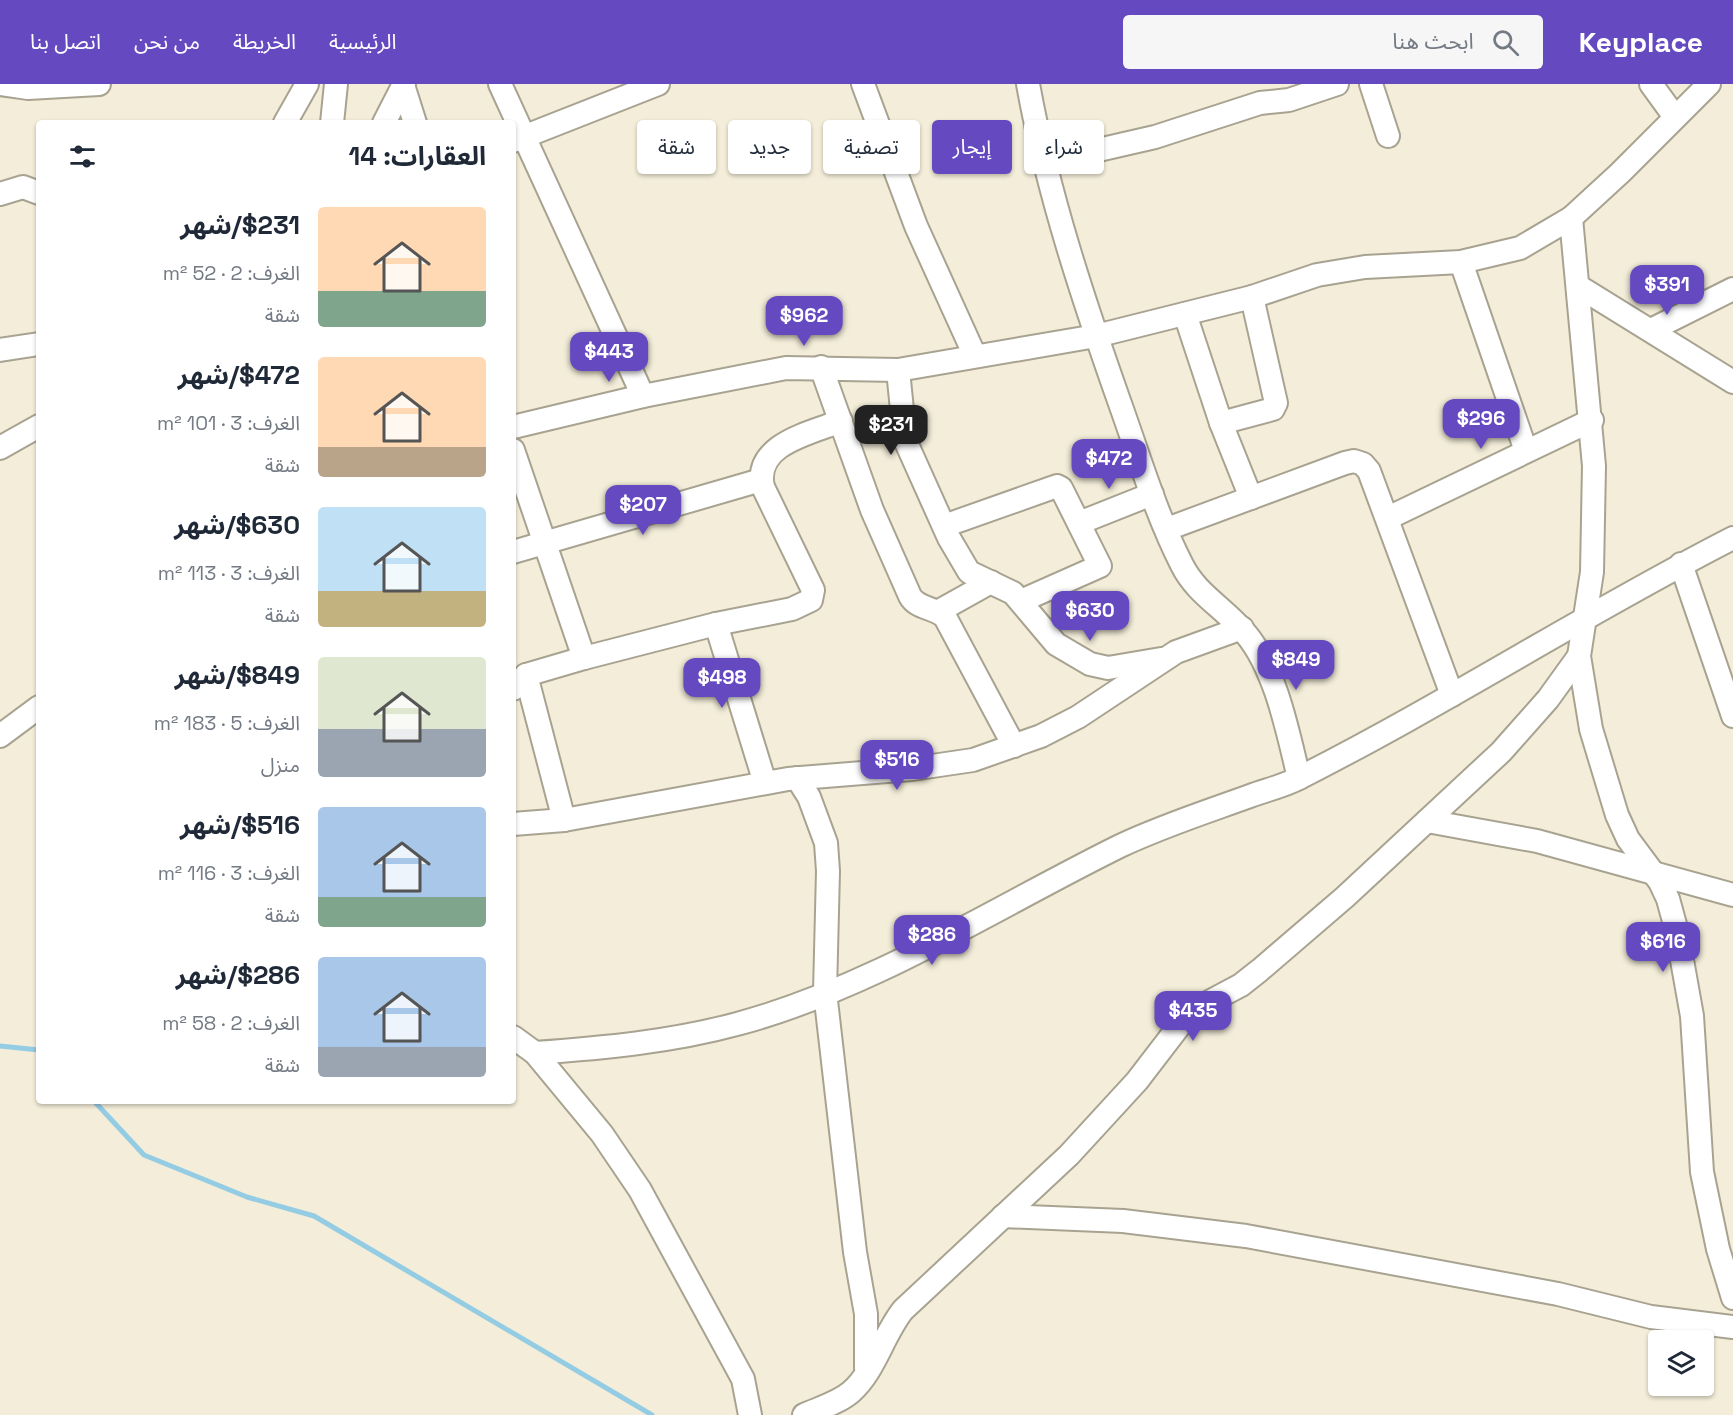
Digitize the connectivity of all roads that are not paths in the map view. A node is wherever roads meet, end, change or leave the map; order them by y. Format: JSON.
{"nodes":[{"id":1,"x":0,"y":84,"type":"edge"},
{"id":2,"x":99,"y":84,"type":"edge"},
{"id":3,"x":307,"y":84,"type":"edge"},
{"id":4,"x":336,"y":84,"type":"edge"},
{"id":5,"x":500,"y":84,"type":"edge"},
{"id":6,"x":658,"y":84,"type":"edge"},
{"id":7,"x":863,"y":84,"type":"edge"},
{"id":8,"x":1028,"y":84,"type":"edge"},
{"id":9,"x":1337,"y":84,"type":"edge"},
{"id":10,"x":1371,"y":84,"type":"edge"},
{"id":11,"x":1651,"y":84,"type":"edge"},
{"id":12,"x":1708,"y":84,"type":"edge"},
{"id":13,"x":403,"y":85,"type":"edge"},
{"id":14,"x":1272,"y":92,"type":"edge"},
{"id":15,"x":1675,"y":117,"type":"junction"},
{"id":16,"x":287,"y":120,"type":"edge"},
{"id":17,"x":332,"y":120,"type":"edge"},
{"id":18,"x":386,"y":120,"type":"edge"},
{"id":19,"x":414,"y":120,"type":"edge"},
{"id":20,"x":512,"y":120,"type":"edge"},
{"id":21,"x":1036,"y":120,"type":"edge"},
{"id":22,"x":1388,"y":136,"type":"dead end"},
{"id":23,"x":518,"y":139,"type":"edge"},
{"id":24,"x":1104,"y":149,"type":"edge"},
{"id":25,"x":1049,"y":174,"type":"edge"},
{"id":26,"x":36,"y":192,"type":"edge"},
{"id":27,"x":0,"y":194,"type":"edge"},
{"id":28,"x":1571,"y":218,"type":"junction"},
{"id":29,"x":1461,"y":262,"type":"junction"},
{"id":30,"x":1578,"y":286,"type":"junction"},
{"id":31,"x":1733,"y":289,"type":"edge"},
{"id":32,"x":1252,"y":297,"type":"junction"},
{"id":33,"x":1185,"y":314,"type":"junction"},
{"id":34,"x":1651,"y":330,"type":"junction"},
{"id":35,"x":1096,"y":336,"type":"junction"},
{"id":36,"x":36,"y":344,"type":"edge"},
{"id":37,"x":0,"y":350,"type":"edge"},
{"id":38,"x":975,"y":356,"type":"junction"},
{"id":39,"x":821,"y":367,"type":"junction"},
{"id":40,"x":898,"y":370,"type":"junction"},
{"id":41,"x":1733,"y":382,"type":"edge"},
{"id":42,"x":643,"y":396,"type":"junction"},
{"id":43,"x":1592,"y":420,"type":"junction"},
{"id":44,"x":841,"y":421,"type":"junction"},
{"id":45,"x":1221,"y":423,"type":"junction"},
{"id":46,"x":516,"y":426,"type":"edge"},
{"id":47,"x":36,"y":428,"type":"edge"},
{"id":48,"x":0,"y":448,"type":"edge"},
{"id":49,"x":1526,"y":451,"type":"junction"},
{"id":50,"x":516,"y":459,"type":"edge"},
{"id":51,"x":761,"y":480,"type":"junction"},
{"id":52,"x":1152,"y":494,"type":"junction"},
{"id":53,"x":1251,"y":498,"type":"junction"},
{"id":54,"x":1388,"y":518,"type":"junction"},
{"id":55,"x":1079,"y":523,"type":"junction"},
{"id":56,"x":944,"y":526,"type":"junction"},
{"id":57,"x":1167,"y":529,"type":"junction"},
{"id":58,"x":1733,"y":538,"type":"edge"},
{"id":59,"x":545,"y":541,"type":"junction"},
{"id":60,"x":516,"y":551,"type":"edge"},
{"id":61,"x":1682,"y":564,"type":"junction"},
{"id":62,"x":991,"y":582,"type":"junction"},
{"id":63,"x":1021,"y":601,"type":"junction"},
{"id":64,"x":939,"y":611,"type":"junction"},
{"id":65,"x":1585,"y":617,"type":"junction"},
{"id":66,"x":716,"y":624,"type":"junction"},
{"id":67,"x":1242,"y":628,"type":"junction"},
{"id":68,"x":1579,"y":656,"type":"junction"},
{"id":69,"x":584,"y":657,"type":"junction"},
{"id":70,"x":1166,"y":658,"type":"junction"},
{"id":71,"x":519,"y":682,"type":"edge"},
{"id":72,"x":1452,"y":695,"type":"junction"},
{"id":73,"x":36,"y":709,"type":"edge"},
{"id":74,"x":1732,"y":713,"type":"edge"},
{"id":75,"x":0,"y":735,"type":"edge"},
{"id":76,"x":1014,"y":746,"type":"junction"},
{"id":77,"x":797,"y":778,"type":"junction"},
{"id":78,"x":1299,"y":778,"type":"junction"},
{"id":79,"x":765,"y":783,"type":"junction"},
{"id":80,"x":564,"y":820,"type":"junction"},
{"id":81,"x":1427,"y":821,"type":"junction"},
{"id":82,"x":516,"y":824,"type":"edge"},
{"id":83,"x":1653,"y":873,"type":"junction"},
{"id":84,"x":1733,"y":895,"type":"edge"},
{"id":85,"x":825,"y":992,"type":"junction"},
{"id":86,"x":516,"y":1039,"type":"edge"},
{"id":87,"x":535,"y":1053,"type":"junction"},
{"id":88,"x":1003,"y":1216,"type":"junction"},
{"id":89,"x":1733,"y":1298,"type":"edge"},
{"id":90,"x":1733,"y":1328,"type":"edge"},
{"id":91,"x":866,"y":1373,"type":"junction"},
{"id":92,"x":750,"y":1415,"type":"edge"},
{"id":93,"x":804,"y":1415,"type":"edge"}],
"edges":[{"from":1,"to":2,"type":"street"},
{"from":3,"to":16,"type":"street"},
{"from":4,"to":17,"type":"street"},
{"from":5,"to":20,"type":"street"},
{"from":6,"to":23,"type":"street"},
{"from":7,"to":38,"type":"street"},
{"from":8,"to":21,"type":"street"},
{"from":9,"to":14,"type":"street"},
{"from":10,"to":22,"type":"street"},
{"from":11,"to":15,"type":"street"},
{"from":12,"to":15,"type":"street"},
{"from":13,"to":18,"type":"street"},
{"from":13,"to":19,"type":"street"},
{"from":14,"to":24,"type":"street"},
{"from":15,"to":28,"type":"street"},
{"from":23,"to":42,"type":"street"},
{"from":25,"to":35,"type":"street"},
{"from":26,"to":27,"type":"street"},
{"from":28,"to":29,"type":"street"},
{"from":28,"to":30,"type":"street"},
{"from":29,"to":32,"type":"street"},
{"from":29,"to":49,"type":"street"},
{"from":30,"to":34,"type":"street"},
{"from":30,"to":43,"type":"street"},
{"from":31,"to":34,"type":"street"},
{"from":32,"to":33,"type":"street"},
{"from":32,"to":45,"type":"street"},
{"from":33,"to":35,"type":"street"},
{"from":33,"to":45,"type":"street"},
{"from":34,"to":41,"type":"street"},
{"from":35,"to":38,"type":"street"},
{"from":35,"to":52,"type":"street"},
{"from":36,"to":37,"type":"street"},
{"from":38,"to":40,"type":"street"},
{"from":39,"to":40,"type":"street"},
{"from":39,"to":42,"type":"street"},
{"from":39,"to":44,"type":"street"},
{"from":40,"to":56,"type":"street"},
{"from":42,"to":46,"type":"street"},
{"from":43,"to":49,"type":"street"},
{"from":43,"to":65,"type":"street"},
{"from":44,"to":51,"type":"street"},
{"from":44,"to":64,"type":"street"},
{"from":45,"to":53,"type":"street"},
{"from":47,"to":48,"type":"street"},
{"from":49,"to":54,"type":"street"},
{"from":50,"to":59,"type":"street"},
{"from":51,"to":59,"type":"street"},
{"from":51,"to":66,"type":"street"},
{"from":52,"to":55,"type":"street"},
{"from":52,"to":57,"type":"street"},
{"from":53,"to":54,"type":"street"},
{"from":53,"to":57,"type":"street"},
{"from":54,"to":72,"type":"street"},
{"from":55,"to":56,"type":"street"},
{"from":55,"to":63,"type":"street"},
{"from":56,"to":62,"type":"street"},
{"from":57,"to":67,"type":"street"},
{"from":58,"to":61,"type":"street"},
{"from":59,"to":60,"type":"street"},
{"from":59,"to":69,"type":"street"},
{"from":61,"to":65,"type":"street"},
{"from":61,"to":74,"type":"street"},
{"from":62,"to":63,"type":"street"},
{"from":62,"to":64,"type":"street"},
{"from":63,"to":70,"type":"street"},
{"from":64,"to":76,"type":"street"},
{"from":65,"to":68,"type":"street"},
{"from":65,"to":72,"type":"street"},
{"from":66,"to":69,"type":"street"},
{"from":66,"to":79,"type":"street"},
{"from":67,"to":70,"type":"street"},
{"from":67,"to":78,"type":"street"},
{"from":68,"to":81,"type":"street"},
{"from":68,"to":83,"type":"street"},
{"from":69,"to":71,"type":"street"},
{"from":70,"to":76,"type":"street"},
{"from":71,"to":80,"type":"street"},
{"from":72,"to":78,"type":"street"},
{"from":73,"to":75,"type":"street"},
{"from":76,"to":77,"type":"street"},
{"from":77,"to":79,"type":"street"},
{"from":77,"to":85,"type":"street"},
{"from":78,"to":85,"type":"street"},
{"from":79,"to":80,"type":"street"},
{"from":80,"to":82,"type":"street"},
{"from":81,"to":83,"type":"street"},
{"from":81,"to":88,"type":"street"},
{"from":83,"to":84,"type":"street"},
{"from":83,"to":89,"type":"street"},
{"from":85,"to":87,"type":"street"},
{"from":85,"to":91,"type":"street"},
{"from":86,"to":87,"type":"street"},
{"from":87,"to":92,"type":"street"},
{"from":88,"to":90,"type":"street"},
{"from":88,"to":91,"type":"street"},
{"from":91,"to":93,"type":"street"}]}
